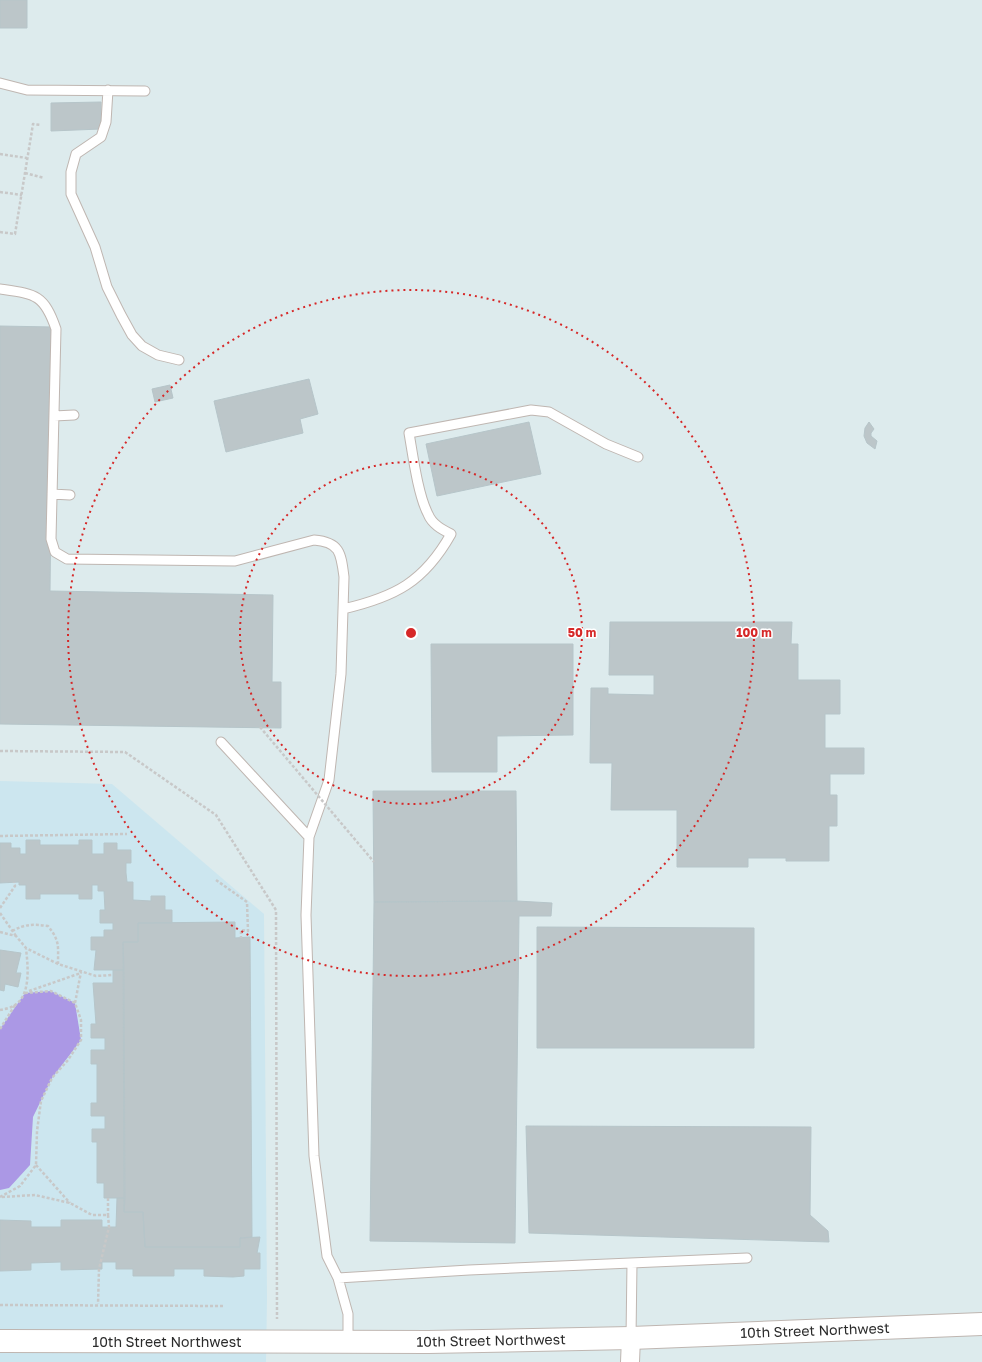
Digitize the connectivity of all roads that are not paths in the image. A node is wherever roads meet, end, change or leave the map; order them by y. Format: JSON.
{"nodes":[{"id":1,"x":0,"y":83,"type":"edge"},
{"id":2,"x":108,"y":90,"type":"junction"},
{"id":3,"x":145,"y":90,"type":"dead end"},
{"id":4,"x":0,"y":289,"type":"edge"},
{"id":5,"x":179,"y":360,"type":"dead end"},
{"id":6,"x":74,"y":415,"type":"dead end"},
{"id":7,"x":54,"y":416,"type":"junction"},
{"id":8,"x":638,"y":457,"type":"dead end"},
{"id":9,"x":52,"y":494,"type":"junction"},
{"id":10,"x":70,"y":495,"type":"dead end"},
{"id":11,"x":343,"y":609,"type":"junction"},
{"id":12,"x":221,"y":742,"type":"dead end"},
{"id":13,"x":309,"y":837,"type":"junction"},
{"id":14,"x":747,"y":1258,"type":"dead end"},
{"id":15,"x":632,"y":1263,"type":"junction"},
{"id":16,"x":338,"y":1278,"type":"junction"},
{"id":17,"x":982,"y":1324,"type":"edge"},
{"id":18,"x":631,"y":1338,"type":"junction"},
{"id":19,"x":0,"y":1341,"type":"edge"},
{"id":20,"x":348,"y":1341,"type":"junction"},
{"id":21,"x":630,"y":1362,"type":"edge"}],
"edges":[{"from":1,"to":2,"type":"lane"},
{"from":2,"to":3,"type":"lane"},
{"from":2,"to":5,"type":"lane"},
{"from":4,"to":7,"type":"lane"},
{"from":6,"to":7,"type":"lane"},
{"from":7,"to":9,"type":"lane"},
{"from":8,"to":11,"type":"lane"},
{"from":9,"to":10,"type":"lane"},
{"from":9,"to":11,"type":"lane"},
{"from":11,"to":13,"type":"lane"},
{"from":12,"to":13,"type":"lane"},
{"from":13,"to":16,"type":"lane"},
{"from":14,"to":15,"type":"lane"},
{"from":15,"to":16,"type":"lane"},
{"from":15,"to":18,"type":"lane"},
{"from":16,"to":20,"type":"lane"},
{"from":17,"to":18,"type":"main road","name":"10th Street Northwest"},
{"from":18,"to":20,"type":"main road","name":"10th Street Northwest"},
{"from":18,"to":21,"type":"street"},
{"from":19,"to":20,"type":"main road","name":"10th Street Northwest"}]}
